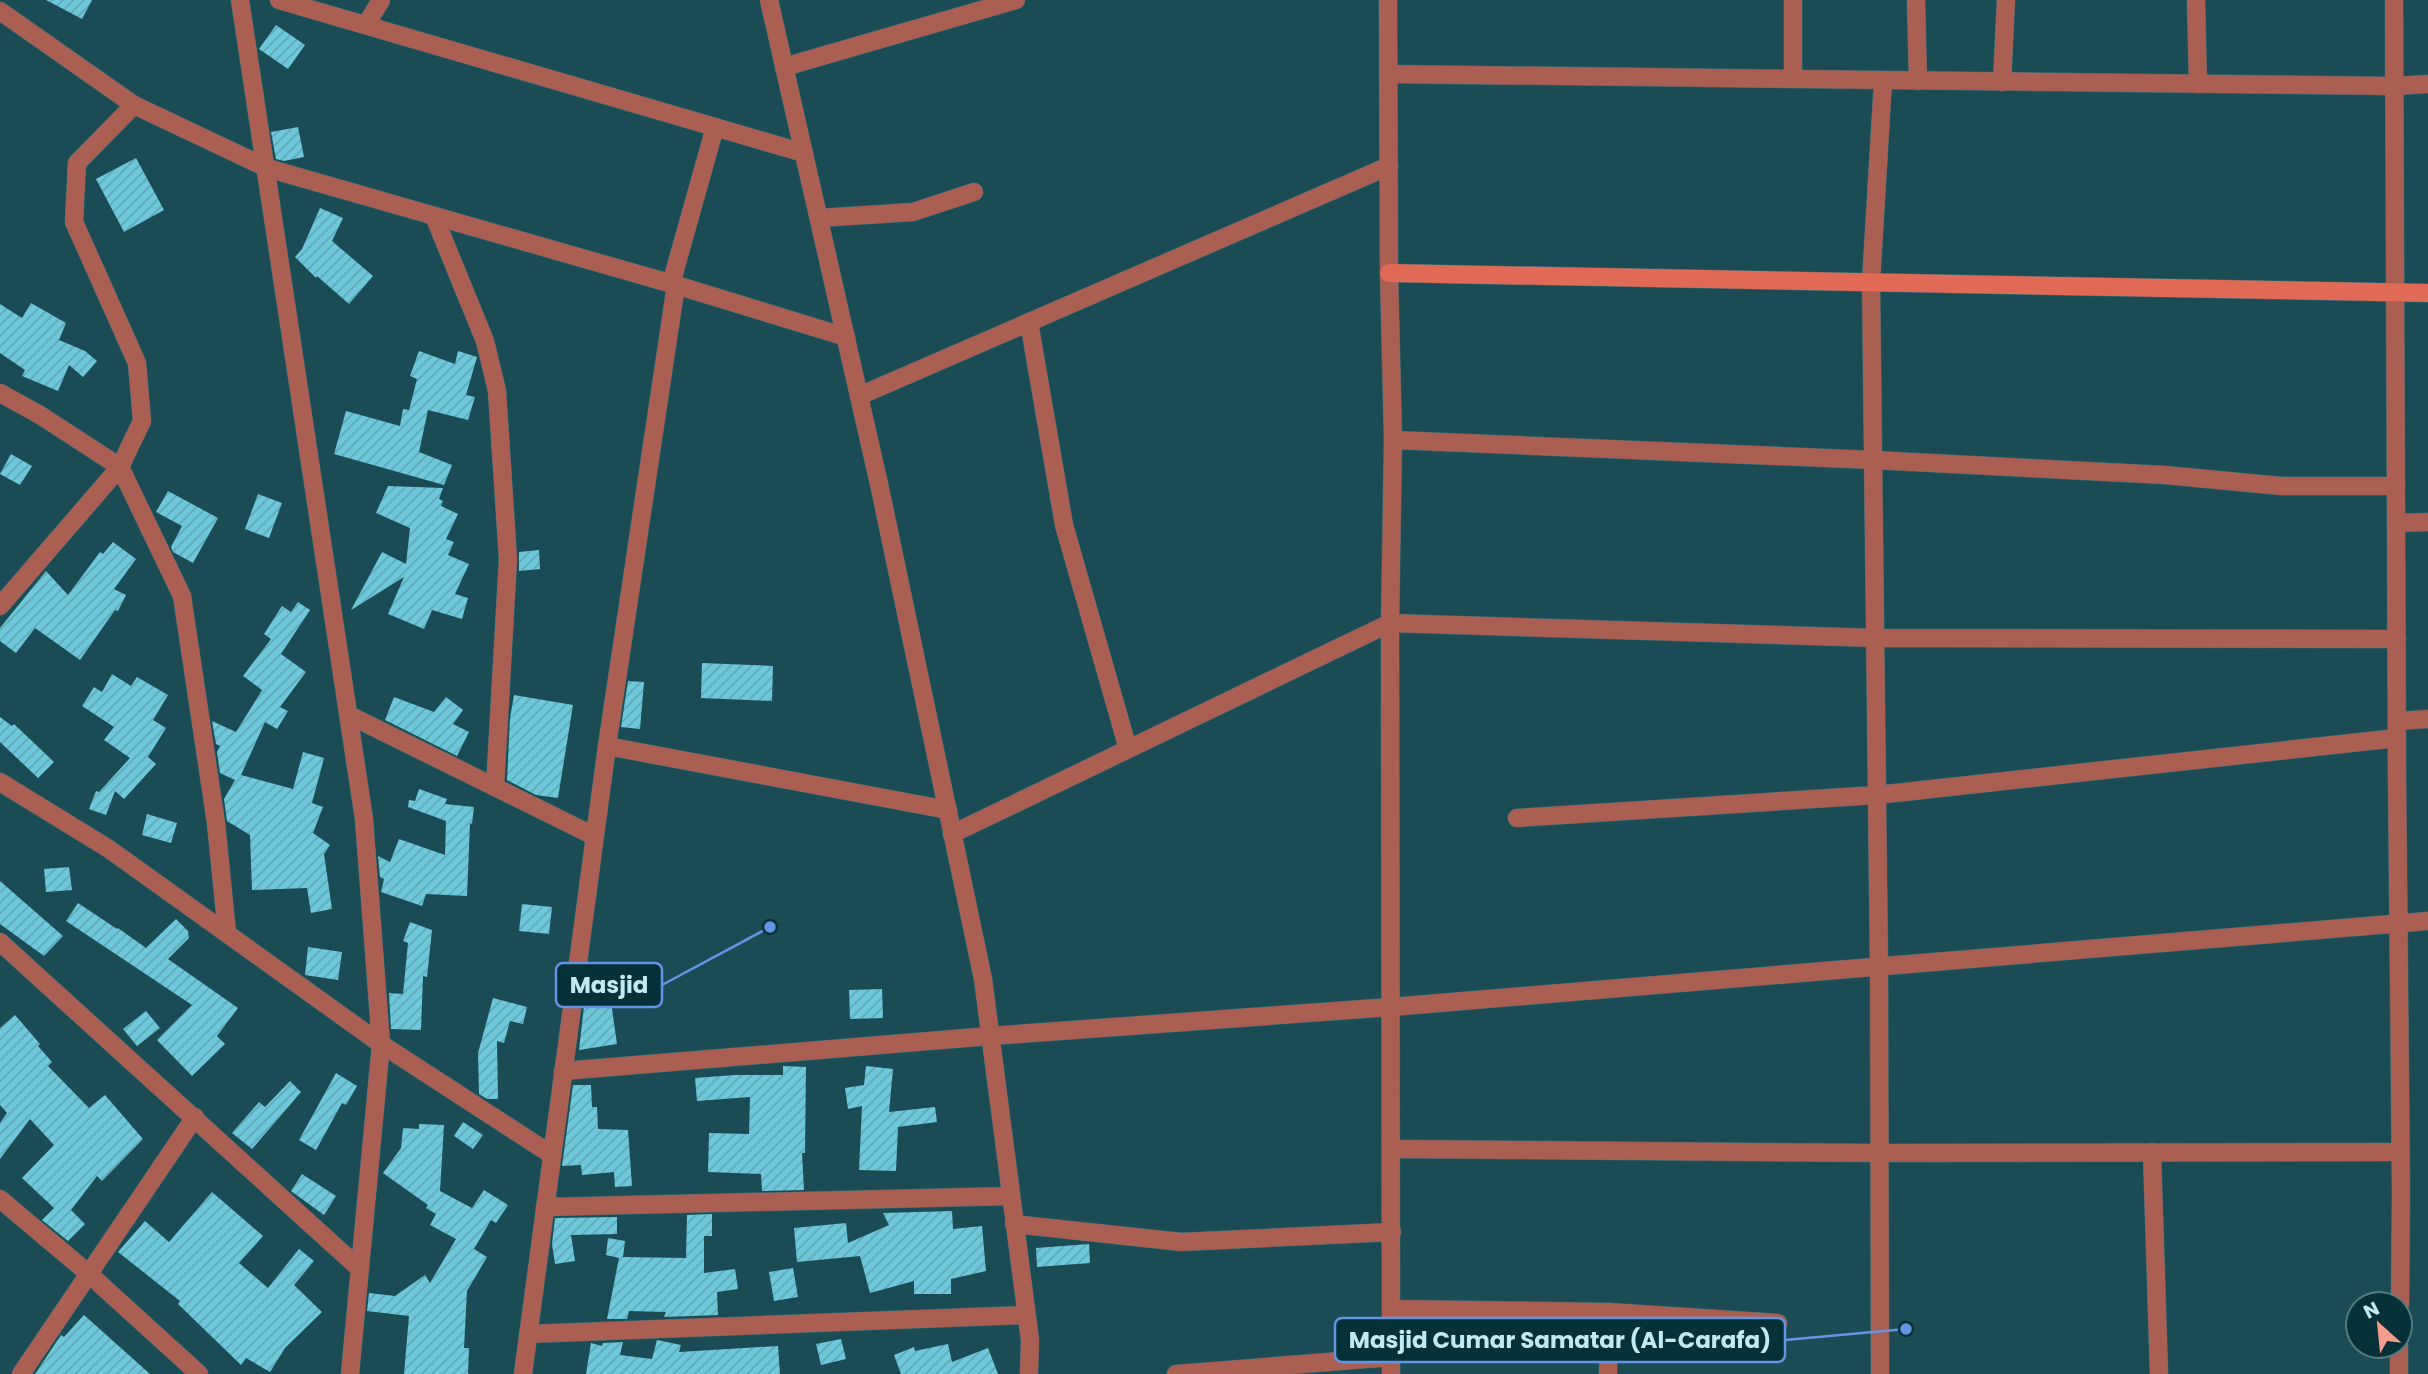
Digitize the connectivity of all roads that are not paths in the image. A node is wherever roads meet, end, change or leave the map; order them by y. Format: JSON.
{"nodes":[{"id":1,"x":240,"y":0,"type":"edge"},
{"id":2,"x":279,"y":0,"type":"edge"},
{"id":3,"x":382,"y":0,"type":"edge"},
{"id":4,"x":769,"y":0,"type":"edge"},
{"id":5,"x":1016,"y":0,"type":"edge"},
{"id":6,"x":1388,"y":0,"type":"edge"},
{"id":7,"x":1793,"y":0,"type":"edge"},
{"id":8,"x":1916,"y":0,"type":"edge"},
{"id":9,"x":2006,"y":0,"type":"edge"},
{"id":10,"x":2196,"y":0,"type":"edge"},
{"id":11,"x":2394,"y":0,"type":"edge"},
{"id":12,"x":0,"y":10,"type":"edge"},
{"id":13,"x":366,"y":25,"type":"junction"},
{"id":14,"x":784,"y":67,"type":"junction"},
{"id":15,"x":1388,"y":74,"type":"junction"},
{"id":16,"x":1793,"y":79,"type":"junction"},
{"id":17,"x":1882,"y":81,"type":"junction"},
{"id":18,"x":1918,"y":81,"type":"junction"},
{"id":19,"x":2002,"y":82,"type":"junction"},
{"id":20,"x":2198,"y":84,"type":"junction"},
{"id":21,"x":2428,"y":85,"type":"edge"},
{"id":22,"x":2395,"y":86,"type":"junction"},
{"id":23,"x":135,"y":105,"type":"junction"},
{"id":24,"x":715,"y":127,"type":"junction"},
{"id":25,"x":804,"y":153,"type":"junction"},
{"id":26,"x":1389,"y":166,"type":"junction"},
{"id":27,"x":267,"y":168,"type":"junction"},
{"id":28,"x":974,"y":192,"type":"dead end"},
{"id":29,"x":434,"y":216,"type":"junction"},
{"id":30,"x":819,"y":218,"type":"junction"},
{"id":31,"x":1389,"y":273,"type":"junction"},
{"id":32,"x":1871,"y":282,"type":"junction"},
{"id":33,"x":674,"y":285,"type":"junction"},
{"id":34,"x":2396,"y":293,"type":"junction"},
{"id":35,"x":2428,"y":293,"type":"edge"},
{"id":36,"x":1028,"y":322,"type":"junction"},
{"id":37,"x":846,"y":337,"type":"junction"},
{"id":38,"x":0,"y":393,"type":"edge"},
{"id":39,"x":859,"y":396,"type":"junction"},
{"id":40,"x":1393,"y":440,"type":"junction"},
{"id":41,"x":1873,"y":460,"type":"junction"},
{"id":42,"x":120,"y":467,"type":"junction"},
{"id":43,"x":2396,"y":486,"type":"junction"},
{"id":44,"x":2428,"y":522,"type":"edge"},
{"id":45,"x":2396,"y":523,"type":"junction"},
{"id":46,"x":0,"y":606,"type":"edge"},
{"id":47,"x":1390,"y":623,"type":"junction"},
{"id":48,"x":1875,"y":638,"type":"junction"},
{"id":49,"x":2397,"y":639,"type":"junction"},
{"id":50,"x":349,"y":715,"type":"junction"},
{"id":51,"x":2428,"y":719,"type":"edge"},
{"id":52,"x":2397,"y":729,"type":"junction"},
{"id":53,"x":607,"y":746,"type":"junction"},
{"id":54,"x":1129,"y":749,"type":"junction"},
{"id":55,"x":0,"y":782,"type":"edge"},
{"id":56,"x":495,"y":787,"type":"junction"},
{"id":57,"x":1877,"y":795,"type":"junction"},
{"id":58,"x":948,"y":810,"type":"junction"},
{"id":59,"x":1517,"y":818,"type":"dead end"},
{"id":60,"x":952,"y":834,"type":"junction"},
{"id":61,"x":594,"y":836,"type":"junction"},
{"id":62,"x":2428,"y":921,"type":"edge"},
{"id":63,"x":2398,"y":922,"type":"junction"},
{"id":64,"x":227,"y":933,"type":"junction"},
{"id":65,"x":0,"y":942,"type":"edge"},
{"id":66,"x":1880,"y":966,"type":"junction"},
{"id":67,"x":1391,"y":1007,"type":"junction"},
{"id":68,"x":990,"y":1036,"type":"junction"},
{"id":69,"x":381,"y":1044,"type":"junction"},
{"id":70,"x":563,"y":1071,"type":"junction"},
{"id":71,"x":195,"y":1117,"type":"junction"},
{"id":72,"x":1391,"y":1149,"type":"junction"},
{"id":73,"x":2152,"y":1152,"type":"junction"},
{"id":74,"x":2401,"y":1152,"type":"junction"},
{"id":75,"x":1880,"y":1153,"type":"junction"},
{"id":76,"x":552,"y":1155,"type":"junction"},
{"id":77,"x":1011,"y":1196,"type":"junction"},
{"id":78,"x":0,"y":1199,"type":"edge"},
{"id":79,"x":545,"y":1207,"type":"junction"},
{"id":80,"x":1014,"y":1224,"type":"junction"},
{"id":81,"x":1392,"y":1232,"type":"junction"},
{"id":82,"x":360,"y":1269,"type":"junction"},
{"id":83,"x":89,"y":1273,"type":"junction"},
{"id":84,"x":2400,"y":1290,"type":"edge"},
{"id":85,"x":1392,"y":1309,"type":"junction"},
{"id":86,"x":1609,"y":1312,"type":"junction"},
{"id":87,"x":1026,"y":1315,"type":"junction"},
{"id":88,"x":1778,"y":1323,"type":"dead end"},
{"id":89,"x":528,"y":1334,"type":"junction"},
{"id":90,"x":1392,"y":1365,"type":"edge"},
{"id":91,"x":21,"y":1374,"type":"edge"},
{"id":92,"x":199,"y":1374,"type":"edge"},
{"id":93,"x":350,"y":1374,"type":"edge"},
{"id":94,"x":523,"y":1374,"type":"edge"},
{"id":95,"x":1029,"y":1374,"type":"edge"},
{"id":96,"x":1176,"y":1374,"type":"edge"},
{"id":97,"x":1608,"y":1374,"type":"edge"},
{"id":98,"x":1880,"y":1374,"type":"edge"},
{"id":99,"x":2159,"y":1374,"type":"edge"}],
"edges":[{"from":1,"to":27,"type":"street"},
{"from":2,"to":13,"type":"street"},
{"from":3,"to":13,"type":"street"},
{"from":4,"to":14,"type":"street"},
{"from":5,"to":14,"type":"street"},
{"from":6,"to":15,"type":"street"},
{"from":7,"to":16,"type":"street"},
{"from":8,"to":18,"type":"street"},
{"from":9,"to":19,"type":"street"},
{"from":10,"to":20,"type":"street"},
{"from":11,"to":22,"type":"street"},
{"from":12,"to":23,"type":"street"},
{"from":13,"to":24,"type":"street"},
{"from":14,"to":25,"type":"street"},
{"from":15,"to":16,"type":"street"},
{"from":15,"to":26,"type":"street"},
{"from":16,"to":17,"type":"street"},
{"from":17,"to":18,"type":"street"},
{"from":17,"to":32,"type":"street"},
{"from":18,"to":19,"type":"street"},
{"from":19,"to":20,"type":"street"},
{"from":20,"to":22,"type":"street"},
{"from":21,"to":22,"type":"street"},
{"from":22,"to":34,"type":"street"},
{"from":23,"to":27,"type":"street"},
{"from":23,"to":42,"type":"street"},
{"from":24,"to":25,"type":"street"},
{"from":24,"to":33,"type":"street"},
{"from":25,"to":30,"type":"street"},
{"from":26,"to":31,"type":"street"},
{"from":26,"to":36,"type":"street"},
{"from":27,"to":29,"type":"street"},
{"from":27,"to":50,"type":"street"},
{"from":28,"to":30,"type":"street"},
{"from":29,"to":33,"type":"street"},
{"from":29,"to":56,"type":"street"},
{"from":30,"to":37,"type":"street"},
{"from":31,"to":32,"type":"street"},
{"from":31,"to":40,"type":"street"},
{"from":32,"to":34,"type":"street"},
{"from":32,"to":41,"type":"street"},
{"from":33,"to":37,"type":"street"},
{"from":33,"to":53,"type":"street"},
{"from":34,"to":35,"type":"street"},
{"from":34,"to":43,"type":"street"},
{"from":36,"to":39,"type":"street"},
{"from":36,"to":54,"type":"street"},
{"from":37,"to":39,"type":"street"},
{"from":38,"to":42,"type":"street"},
{"from":39,"to":58,"type":"street"},
{"from":40,"to":41,"type":"street"},
{"from":40,"to":47,"type":"street"},
{"from":41,"to":43,"type":"street"},
{"from":41,"to":48,"type":"street"},
{"from":42,"to":46,"type":"street"},
{"from":42,"to":64,"type":"street"},
{"from":43,"to":45,"type":"street"},
{"from":44,"to":45,"type":"street"},
{"from":45,"to":49,"type":"street"},
{"from":47,"to":48,"type":"street"},
{"from":47,"to":54,"type":"street"},
{"from":47,"to":67,"type":"street"},
{"from":48,"to":49,"type":"street"},
{"from":48,"to":57,"type":"street"},
{"from":49,"to":52,"type":"street"},
{"from":50,"to":56,"type":"street"},
{"from":50,"to":69,"type":"street"},
{"from":51,"to":52,"type":"street"},
{"from":52,"to":57,"type":"street"},
{"from":52,"to":63,"type":"street"},
{"from":53,"to":58,"type":"street"},
{"from":53,"to":61,"type":"street"},
{"from":54,"to":60,"type":"street"},
{"from":55,"to":64,"type":"street"},
{"from":56,"to":61,"type":"street"},
{"from":57,"to":59,"type":"street"},
{"from":57,"to":66,"type":"street"},
{"from":58,"to":60,"type":"street"},
{"from":60,"to":68,"type":"street"},
{"from":61,"to":70,"type":"street"},
{"from":62,"to":63,"type":"street"},
{"from":63,"to":66,"type":"street"},
{"from":63,"to":74,"type":"street"},
{"from":64,"to":69,"type":"street"},
{"from":65,"to":71,"type":"street"},
{"from":66,"to":67,"type":"street"},
{"from":66,"to":75,"type":"street"},
{"from":67,"to":68,"type":"street"},
{"from":67,"to":72,"type":"street"},
{"from":68,"to":70,"type":"street"},
{"from":68,"to":77,"type":"street"},
{"from":69,"to":76,"type":"street"},
{"from":69,"to":82,"type":"street"},
{"from":70,"to":76,"type":"street"},
{"from":71,"to":82,"type":"street"},
{"from":71,"to":83,"type":"street"},
{"from":72,"to":75,"type":"street"},
{"from":72,"to":81,"type":"street"},
{"from":73,"to":74,"type":"street"},
{"from":73,"to":75,"type":"street"},
{"from":73,"to":99,"type":"street"},
{"from":74,"to":84,"type":"street"},
{"from":75,"to":98,"type":"street"},
{"from":76,"to":79,"type":"street"},
{"from":77,"to":79,"type":"street"},
{"from":77,"to":80,"type":"street"},
{"from":78,"to":83,"type":"street"},
{"from":79,"to":89,"type":"street"},
{"from":80,"to":81,"type":"street"},
{"from":80,"to":87,"type":"street"},
{"from":81,"to":85,"type":"street"},
{"from":82,"to":93,"type":"street"},
{"from":83,"to":91,"type":"street"},
{"from":83,"to":92,"type":"street"},
{"from":85,"to":86,"type":"street"},
{"from":85,"to":90,"type":"street"},
{"from":86,"to":88,"type":"street"},
{"from":86,"to":97,"type":"street"},
{"from":87,"to":89,"type":"street"},
{"from":87,"to":95,"type":"street"},
{"from":89,"to":94,"type":"street"},
{"from":90,"to":96,"type":"street"}]}
